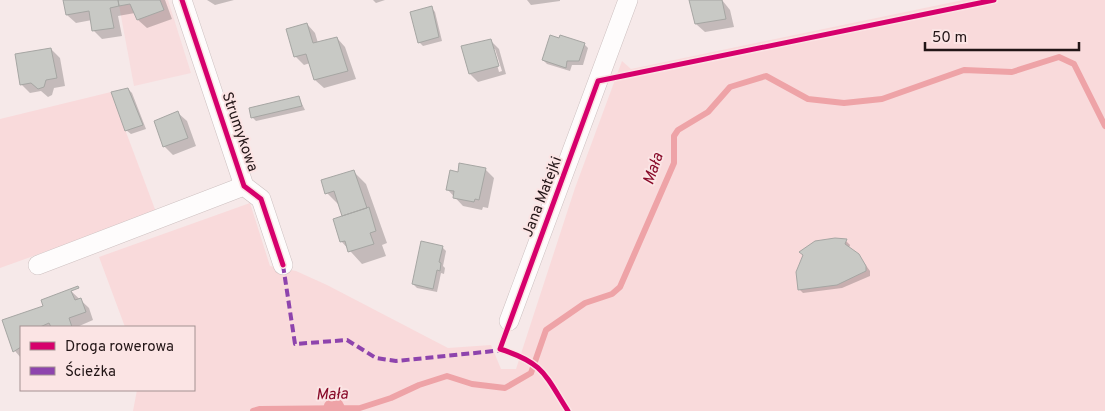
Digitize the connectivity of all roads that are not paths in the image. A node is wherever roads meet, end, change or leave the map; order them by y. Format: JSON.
{"nodes":[{"id":1,"x":182,"y":0,"type":"edge"},
{"id":2,"x":628,"y":0,"type":"edge"},
{"id":3,"x":244,"y":186,"type":"junction"},
{"id":4,"x":38,"y":265,"type":"dead end"},
{"id":5,"x":283,"y":265,"type":"dead end"},
{"id":6,"x":509,"y":321,"type":"dead end"}],
"edges":[{"from":1,"to":3,"type":"street","name":"Strumykowa"},
{"from":2,"to":6,"type":"street","name":"Jana Matejki"},
{"from":3,"to":4,"type":"street","name":"Strumykowa"},
{"from":3,"to":5,"type":"street","name":"Strumykowa"}]}
